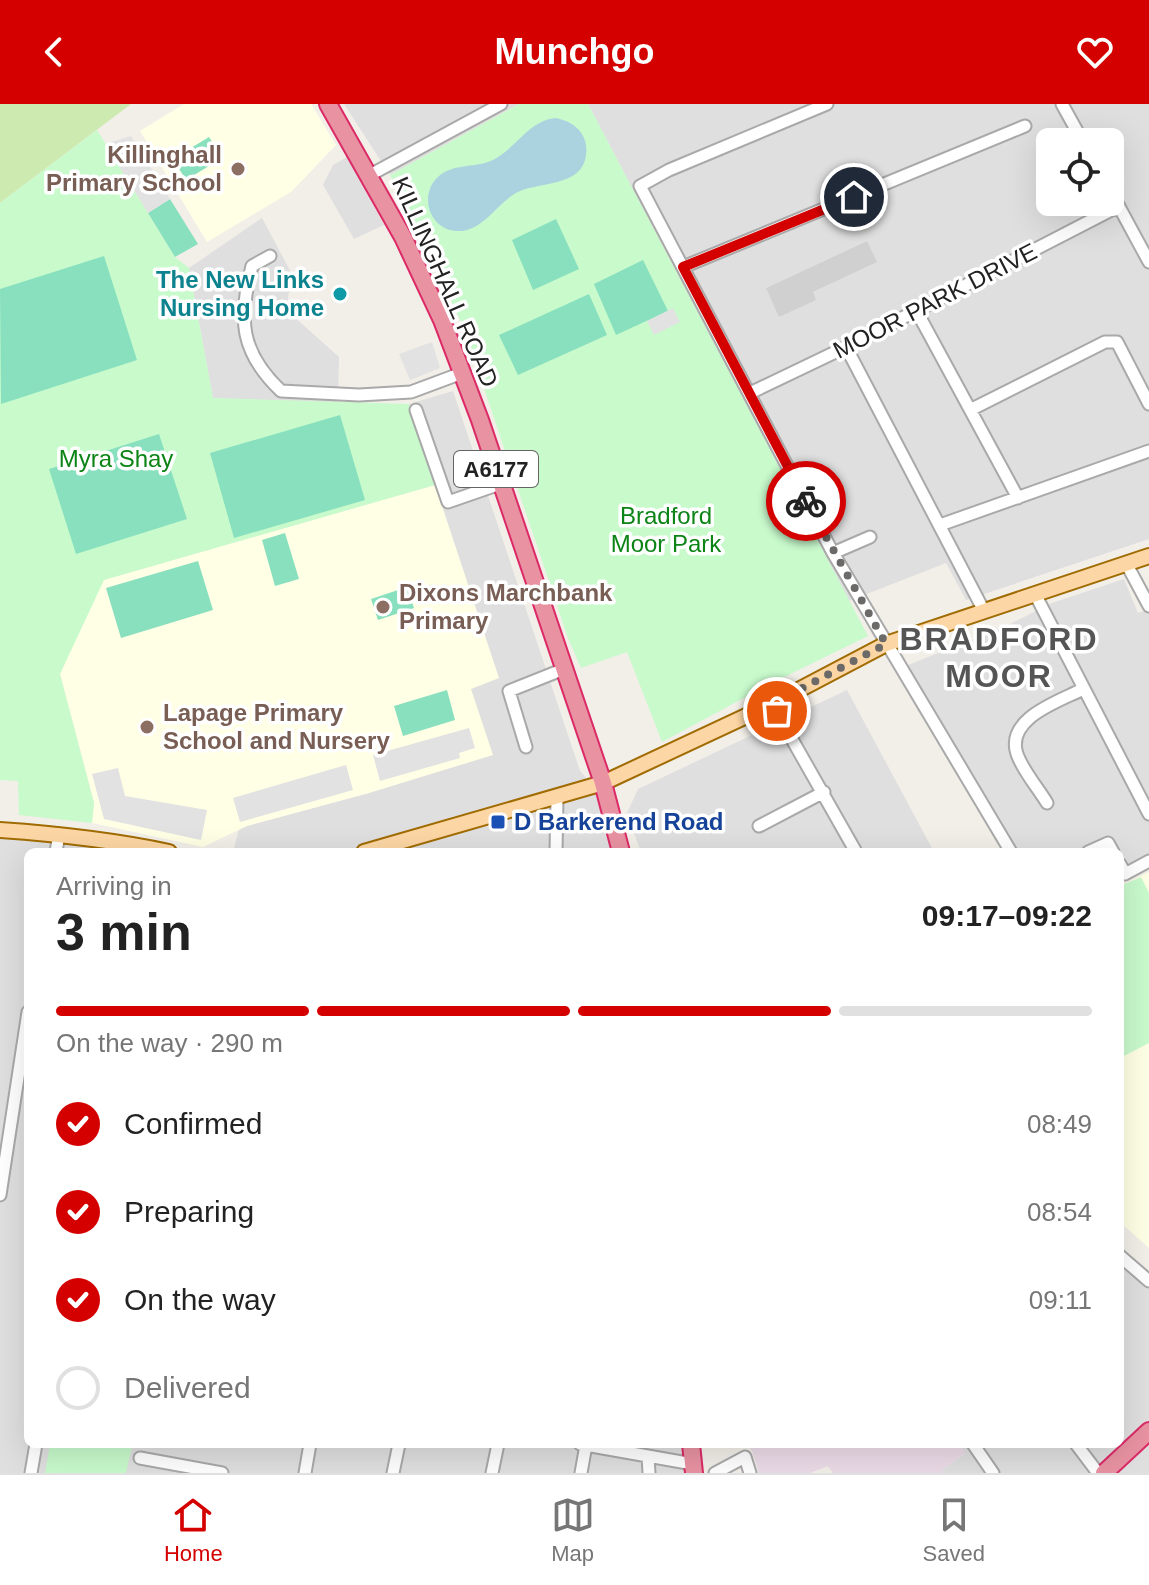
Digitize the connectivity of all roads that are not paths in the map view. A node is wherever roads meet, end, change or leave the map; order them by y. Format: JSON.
{"nodes":[{"id":1,"x":328,"y":104,"type":"edge"},
{"id":2,"x":501,"y":104,"type":"edge"},
{"id":3,"x":827,"y":104,"type":"edge"},
{"id":4,"x":1062,"y":104,"type":"edge"},
{"id":5,"x":1025,"y":126,"type":"dead end"},
{"id":6,"x":1075,"y":128,"type":"edge"},
{"id":7,"x":370,"y":175,"type":"junction"},
{"id":8,"x":1124,"y":213,"type":"edge"},
{"id":9,"x":1099,"y":216,"type":"edge"},
{"id":10,"x":1144,"y":241,"type":"edge"},
{"id":11,"x":270,"y":256,"type":"dead end"},
{"id":12,"x":1149,"y":262,"type":"edge"},
{"id":13,"x":683,"y":267,"type":"junction"},
{"id":14,"x":916,"y":310,"type":"junction"},
{"id":15,"x":846,"y":347,"type":"junction"},
{"id":16,"x":462,"y":373,"type":"junction"},
{"id":17,"x":750,"y":393,"type":"junction"},
{"id":18,"x":1149,"y":404,"type":"edge"},
{"id":19,"x":972,"y":409,"type":"junction"},
{"id":20,"x":416,"y":410,"type":"dead end"},
{"id":21,"x":1149,"y":451,"type":"edge"},
{"id":22,"x":500,"y":484,"type":"junction"},
{"id":23,"x":1018,"y":498,"type":"junction"},
{"id":24,"x":940,"y":525,"type":"junction"},
{"id":25,"x":870,"y":537,"type":"dead end"},
{"id":26,"x":833,"y":553,"type":"junction"},
{"id":27,"x":1149,"y":556,"type":"edge"},
{"id":28,"x":1126,"y":563,"type":"junction"},
{"id":29,"x":1035,"y":594,"type":"junction"},
{"id":30,"x":1149,"y":606,"type":"edge"},
{"id":31,"x":984,"y":611,"type":"junction"},
{"id":32,"x":886,"y":644,"type":"junction"},
{"id":33,"x":564,"y":669,"type":"junction"},
{"id":34,"x":1083,"y":689,"type":"junction"},
{"id":35,"x":772,"y":704,"type":"junction"},
{"id":36,"x":526,"y":747,"type":"dead end"},
{"id":37,"x":603,"y":783,"type":"junction"},
{"id":38,"x":824,"y":792,"type":"junction"},
{"id":39,"x":557,"y":798,"type":"junction"},
{"id":40,"x":1047,"y":803,"type":"dead end"},
{"id":41,"x":1149,"y":814,"type":"edge"},
{"id":42,"x":759,"y":826,"type":"dead end"},
{"id":43,"x":0,"y":830,"type":"edge"},
{"id":44,"x":59,"y":834,"type":"junction"},
{"id":45,"x":57,"y":848,"type":"edge"},
{"id":46,"x":149,"y":848,"type":"edge"},
{"id":47,"x":378,"y":848,"type":"edge"},
{"id":48,"x":556,"y":848,"type":"edge"},
{"id":49,"x":620,"y":848,"type":"edge"},
{"id":50,"x":854,"y":848,"type":"edge"},
{"id":51,"x":1009,"y":848,"type":"edge"},
{"id":52,"x":1149,"y":861,"type":"edge"},
{"id":53,"x":1124,"y":872,"type":"edge"},
{"id":54,"x":24,"y":1038,"type":"edge"},
{"id":55,"x":0,"y":1195,"type":"edge"},
{"id":56,"x":1124,"y":1259,"type":"edge"},
{"id":57,"x":1149,"y":1281,"type":"edge"},
{"id":58,"x":1149,"y":1431,"type":"edge"},
{"id":59,"x":35,"y":1448,"type":"edge"},
{"id":60,"x":309,"y":1448,"type":"edge"},
{"id":61,"x":398,"y":1448,"type":"edge"},
{"id":62,"x":497,"y":1448,"type":"edge"},
{"id":63,"x":583,"y":1448,"type":"edge"},
{"id":64,"x":601,"y":1448,"type":"edge"},
{"id":65,"x":692,"y":1448,"type":"edge"},
{"id":66,"x":976,"y":1448,"type":"edge"},
{"id":67,"x":1079,"y":1448,"type":"edge"},
{"id":68,"x":648,"y":1456,"type":"junction"},
{"id":69,"x":140,"y":1458,"type":"dead end"},
{"id":70,"x":694,"y":1468,"type":"edge"},
{"id":71,"x":31,"y":1473,"type":"edge"},
{"id":72,"x":222,"y":1473,"type":"edge"},
{"id":73,"x":305,"y":1473,"type":"edge"},
{"id":74,"x":393,"y":1473,"type":"edge"},
{"id":75,"x":492,"y":1473,"type":"edge"},
{"id":76,"x":581,"y":1473,"type":"edge"},
{"id":77,"x":649,"y":1473,"type":"edge"},
{"id":78,"x":715,"y":1473,"type":"edge"},
{"id":79,"x":750,"y":1473,"type":"edge"},
{"id":80,"x":993,"y":1473,"type":"edge"},
{"id":81,"x":1098,"y":1473,"type":"edge"},
{"id":82,"x":1104,"y":1473,"type":"edge"}],
"edges":[{"from":1,"to":7,"type":"highway","name":"KILLINGHALL ROAD","number":"A6177"},
{"from":2,"to":7,"type":"street"},
{"from":3,"to":13,"type":"street"},
{"from":4,"to":6,"type":"street"},
{"from":5,"to":13,"type":"street"},
{"from":7,"to":16,"type":"highway","name":"KILLINGHALL ROAD","number":"A6177"},
{"from":8,"to":10,"type":"street"},
{"from":9,"to":14,"type":"street","name":"MOOR PARK DRIVE"},
{"from":10,"to":12,"type":"street"},
{"from":11,"to":16,"type":"street"},
{"from":13,"to":17,"type":"street"},
{"from":14,"to":15,"type":"street","name":"MOOR PARK DRIVE"},
{"from":14,"to":19,"type":"street"},
{"from":15,"to":17,"type":"street","name":"MOOR PARK DRIVE"},
{"from":15,"to":24,"type":"street"},
{"from":16,"to":22,"type":"highway","name":"KILLINGHALL ROAD","number":"A6177"},
{"from":17,"to":26,"type":"street"},
{"from":18,"to":19,"type":"street"},
{"from":19,"to":23,"type":"street"},
{"from":20,"to":22,"type":"street"},
{"from":21,"to":23,"type":"street"},
{"from":22,"to":33,"type":"highway","name":"KILLINGHALL ROAD","number":"A6177"},
{"from":23,"to":24,"type":"street"},
{"from":24,"to":31,"type":"street"},
{"from":25,"to":26,"type":"street"},
{"from":26,"to":32,"type":"street"},
{"from":27,"to":28,"type":"main road"},
{"from":28,"to":29,"type":"main road"},
{"from":28,"to":30,"type":"street"},
{"from":29,"to":31,"type":"main road"},
{"from":29,"to":34,"type":"street"},
{"from":31,"to":32,"type":"main road"},
{"from":32,"to":35,"type":"main road"},
{"from":32,"to":51,"type":"street"},
{"from":33,"to":36,"type":"street"},
{"from":33,"to":37,"type":"highway","name":"KILLINGHALL ROAD","number":"A6177"},
{"from":34,"to":40,"type":"street"},
{"from":34,"to":41,"type":"street"},
{"from":35,"to":37,"type":"main road"},
{"from":35,"to":38,"type":"street"},
{"from":37,"to":39,"type":"main road"},
{"from":37,"to":49,"type":"highway","name":"KILLINGHALL ROAD","number":"A6177"},
{"from":38,"to":42,"type":"street"},
{"from":38,"to":50,"type":"street"},
{"from":39,"to":47,"type":"main road"},
{"from":39,"to":48,"type":"street"},
{"from":43,"to":44,"type":"main road"},
{"from":44,"to":45,"type":"street"},
{"from":44,"to":46,"type":"main road"},
{"from":52,"to":53,"type":"street"},
{"from":54,"to":55,"type":"street"},
{"from":56,"to":57,"type":"street"},
{"from":58,"to":82,"type":"highway"},
{"from":59,"to":71,"type":"street"},
{"from":60,"to":73,"type":"street"},
{"from":61,"to":74,"type":"street"},
{"from":62,"to":75,"type":"street"},
{"from":63,"to":76,"type":"street"},
{"from":64,"to":68,"type":"street"},
{"from":65,"to":70,"type":"highway"},
{"from":66,"to":80,"type":"street"},
{"from":67,"to":81,"type":"street"},
{"from":68,"to":70,"type":"street"},
{"from":68,"to":77,"type":"street"},
{"from":69,"to":72,"type":"street"},
{"from":78,"to":79,"type":"street"}]}
